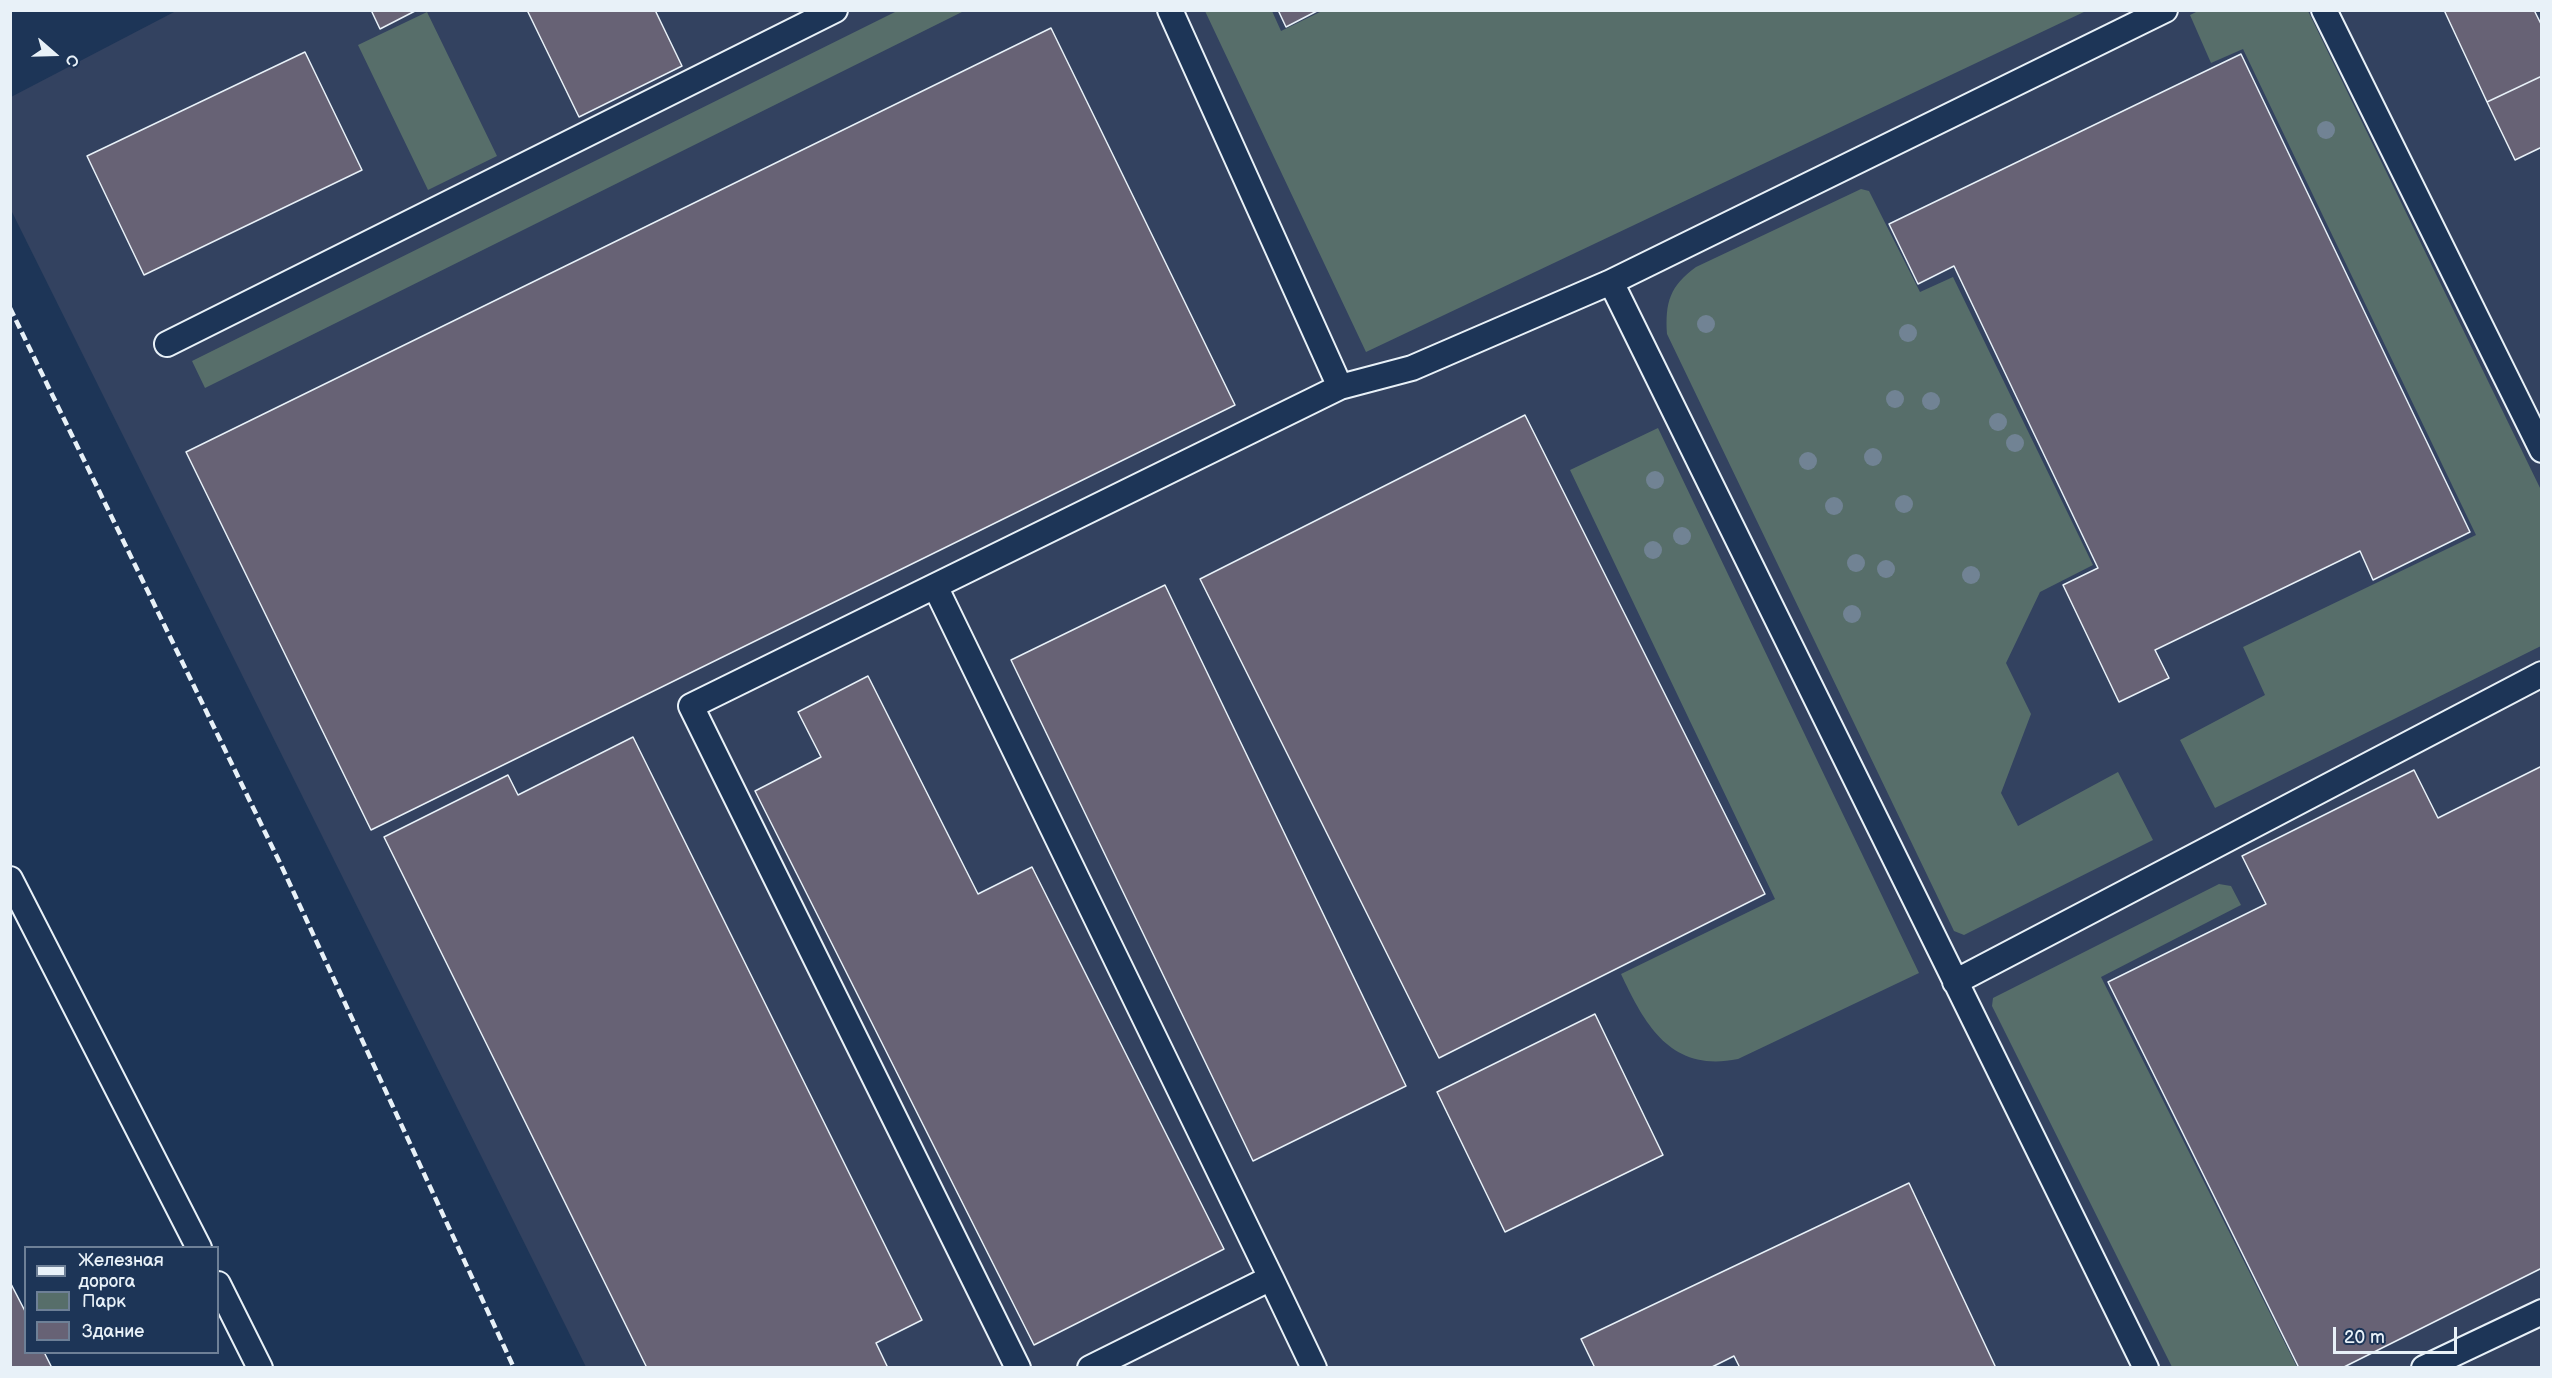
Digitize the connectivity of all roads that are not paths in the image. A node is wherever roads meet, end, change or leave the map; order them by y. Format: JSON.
{"nodes":[{"id":1,"x":835,"y":10,"type":"edge"},
{"id":2,"x":1170,"y":10,"type":"edge"},
{"id":3,"x":2165,"y":10,"type":"edge"},
{"id":4,"x":2324,"y":10,"type":"edge"},
{"id":5,"x":1611,"y":282,"type":"junction"},
{"id":6,"x":167,"y":344,"type":"dead end"},
{"id":7,"x":1340,"y":387,"type":"junction"},
{"id":8,"x":2541,"y":450,"type":"edge"},
{"id":9,"x":935,"y":586,"type":"junction"},
{"id":10,"x":2541,"y":674,"type":"edge"},
{"id":11,"x":10,"y":879,"type":"edge"},
{"id":12,"x":1955,"y":982,"type":"junction"},
{"id":13,"x":198,"y":1246,"type":"edge"},
{"id":14,"x":1271,"y":1278,"type":"junction"},
{"id":15,"x":219,"y":1286,"type":"edge"},
{"id":16,"x":2541,"y":1312,"type":"edge"},
{"id":17,"x":260,"y":1368,"type":"edge"},
{"id":18,"x":1018,"y":1368,"type":"edge"},
{"id":19,"x":1090,"y":1368,"type":"edge"},
{"id":20,"x":1314,"y":1368,"type":"edge"},
{"id":21,"x":2146,"y":1368,"type":"edge"},
{"id":22,"x":2424,"y":1368,"type":"edge"}],
"edges":[{"from":1,"to":6,"type":"lane"},
{"from":2,"to":7,"type":"lane"},
{"from":3,"to":5,"type":"lane"},
{"from":4,"to":8,"type":"lane"},
{"from":5,"to":7,"type":"lane"},
{"from":5,"to":12,"type":"lane"},
{"from":7,"to":9,"type":"lane"},
{"from":9,"to":14,"type":"lane"},
{"from":9,"to":18,"type":"lane"},
{"from":10,"to":12,"type":"lane"},
{"from":11,"to":13,"type":"lane"},
{"from":12,"to":21,"type":"lane"},
{"from":14,"to":19,"type":"lane"},
{"from":14,"to":20,"type":"lane"},
{"from":15,"to":17,"type":"lane"},
{"from":16,"to":22,"type":"lane"}]}
